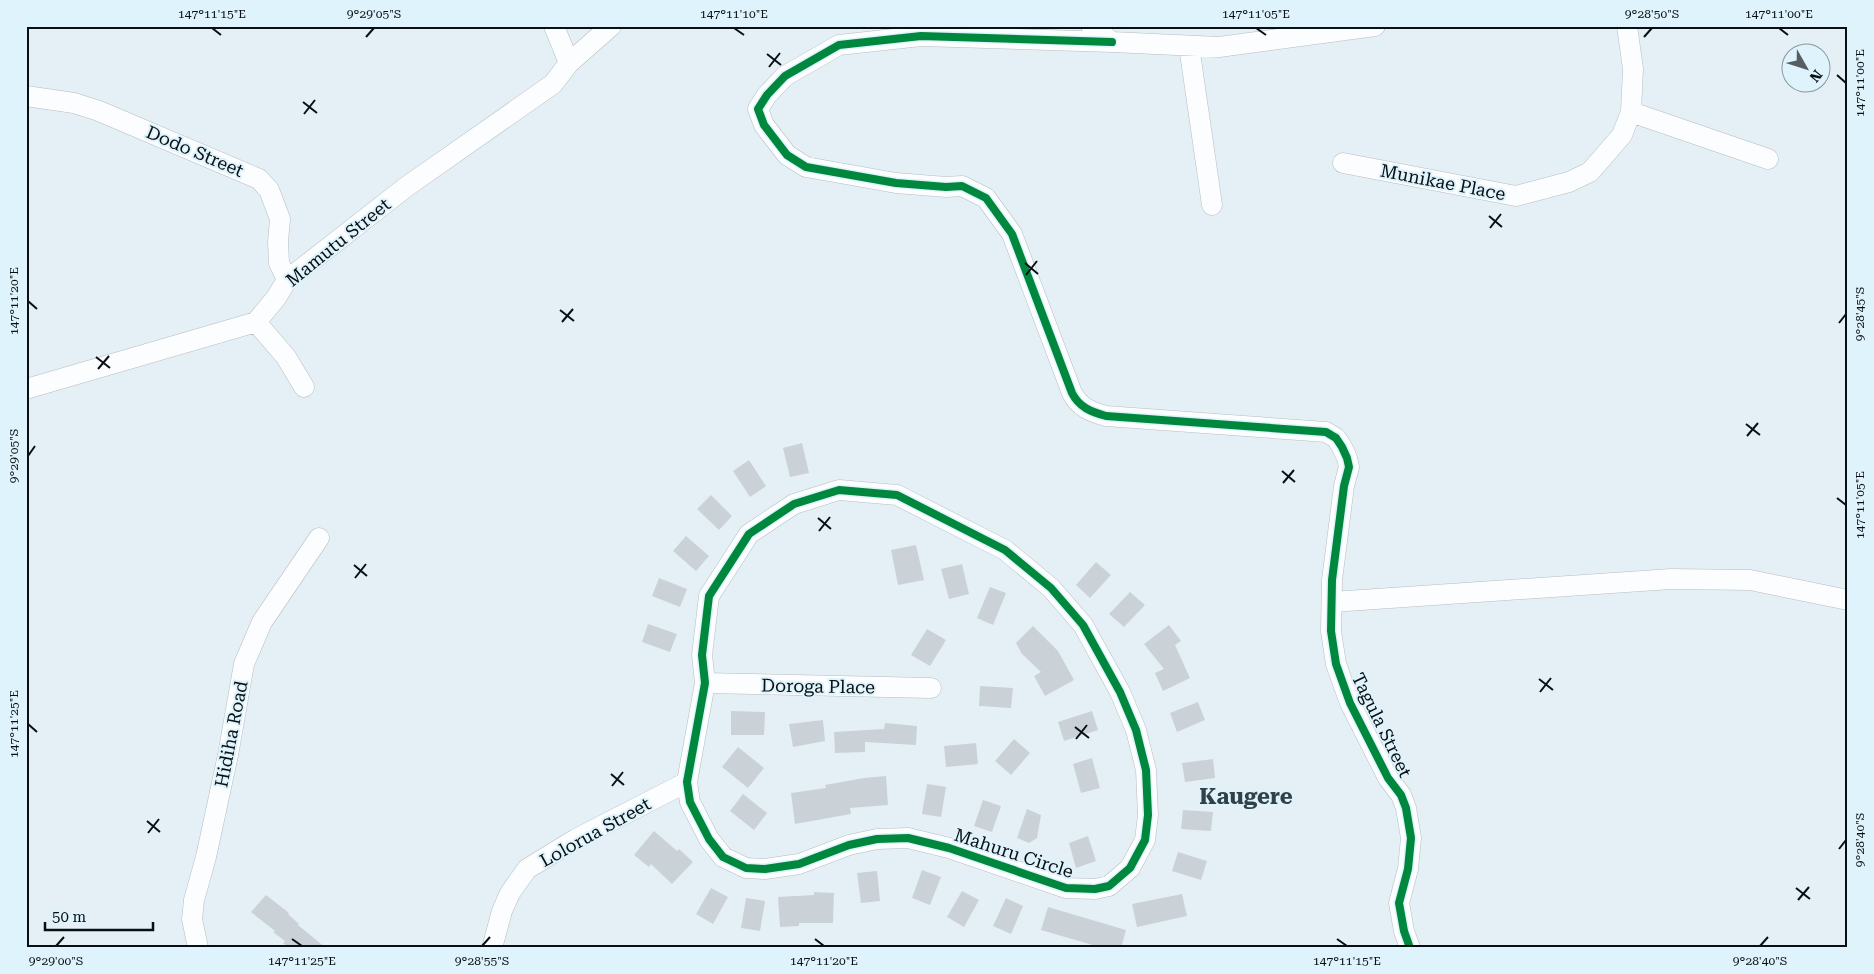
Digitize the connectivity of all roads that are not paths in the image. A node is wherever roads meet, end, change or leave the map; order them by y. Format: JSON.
{"nodes":[{"id":1,"x":554,"y":26,"type":"edge"},
{"id":2,"x":611,"y":26,"type":"edge"},
{"id":3,"x":1092,"y":26,"type":"edge"},
{"id":4,"x":1375,"y":26,"type":"edge"},
{"id":5,"x":1627,"y":26,"type":"edge"},
{"id":6,"x":1112,"y":42,"type":"junction"},
{"id":7,"x":1189,"y":46,"type":"junction"},
{"id":8,"x":569,"y":62,"type":"junction"},
{"id":9,"x":26,"y":96,"type":"edge"},
{"id":10,"x":1631,"y":112,"type":"junction"},
{"id":11,"x":1768,"y":159,"type":"dead end"},
{"id":12,"x":1343,"y":163,"type":"dead end"},
{"id":13,"x":1212,"y":205,"type":"dead end"},
{"id":14,"x":287,"y":280,"type":"junction"},
{"id":15,"x":256,"y":322,"type":"junction"},
{"id":16,"x":304,"y":387,"type":"dead end"},
{"id":17,"x":26,"y":389,"type":"edge"},
{"id":18,"x":319,"y":538,"type":"dead end"},
{"id":19,"x":1848,"y":600,"type":"edge"},
{"id":20,"x":1332,"y":602,"type":"junction"},
{"id":21,"x":705,"y":683,"type":"junction"},
{"id":22,"x":931,"y":688,"type":"dead end"},
{"id":23,"x":687,"y":782,"type":"junction"},
{"id":24,"x":198,"y":948,"type":"edge"},
{"id":25,"x":492,"y":948,"type":"edge"},
{"id":26,"x":1410,"y":948,"type":"edge"}],
"edges":[{"from":1,"to":8,"type":"street"},
{"from":2,"to":8,"type":"street","name":"Mamutu Street"},
{"from":3,"to":6,"type":"street"},
{"from":4,"to":7,"type":"street"},
{"from":5,"to":10,"type":"street"},
{"from":6,"to":7,"type":"street"},
{"from":6,"to":20,"type":"street","name":"Tagula Street"},
{"from":7,"to":13,"type":"street"},
{"from":8,"to":14,"type":"street","name":"Mamutu Street"},
{"from":9,"to":14,"type":"street","name":"Dodo Street"},
{"from":10,"to":11,"type":"street"},
{"from":10,"to":12,"type":"street","name":"Munikae Place"},
{"from":14,"to":15,"type":"street","name":"Mamutu Street"},
{"from":15,"to":16,"type":"street"},
{"from":15,"to":17,"type":"street"},
{"from":18,"to":24,"type":"street","name":"Hidiha Road"},
{"from":19,"to":20,"type":"street"},
{"from":20,"to":26,"type":"street","name":"Tagula Street"},
{"from":21,"to":22,"type":"street","name":"Doroga Place"},
{"from":21,"to":23,"type":"street","name":"Mahuru Circle"},
{"from":21,"to":23,"type":"street","name":"Mahuru Circle"},
{"from":23,"to":25,"type":"street","name":"Lolorua Street"}]}
